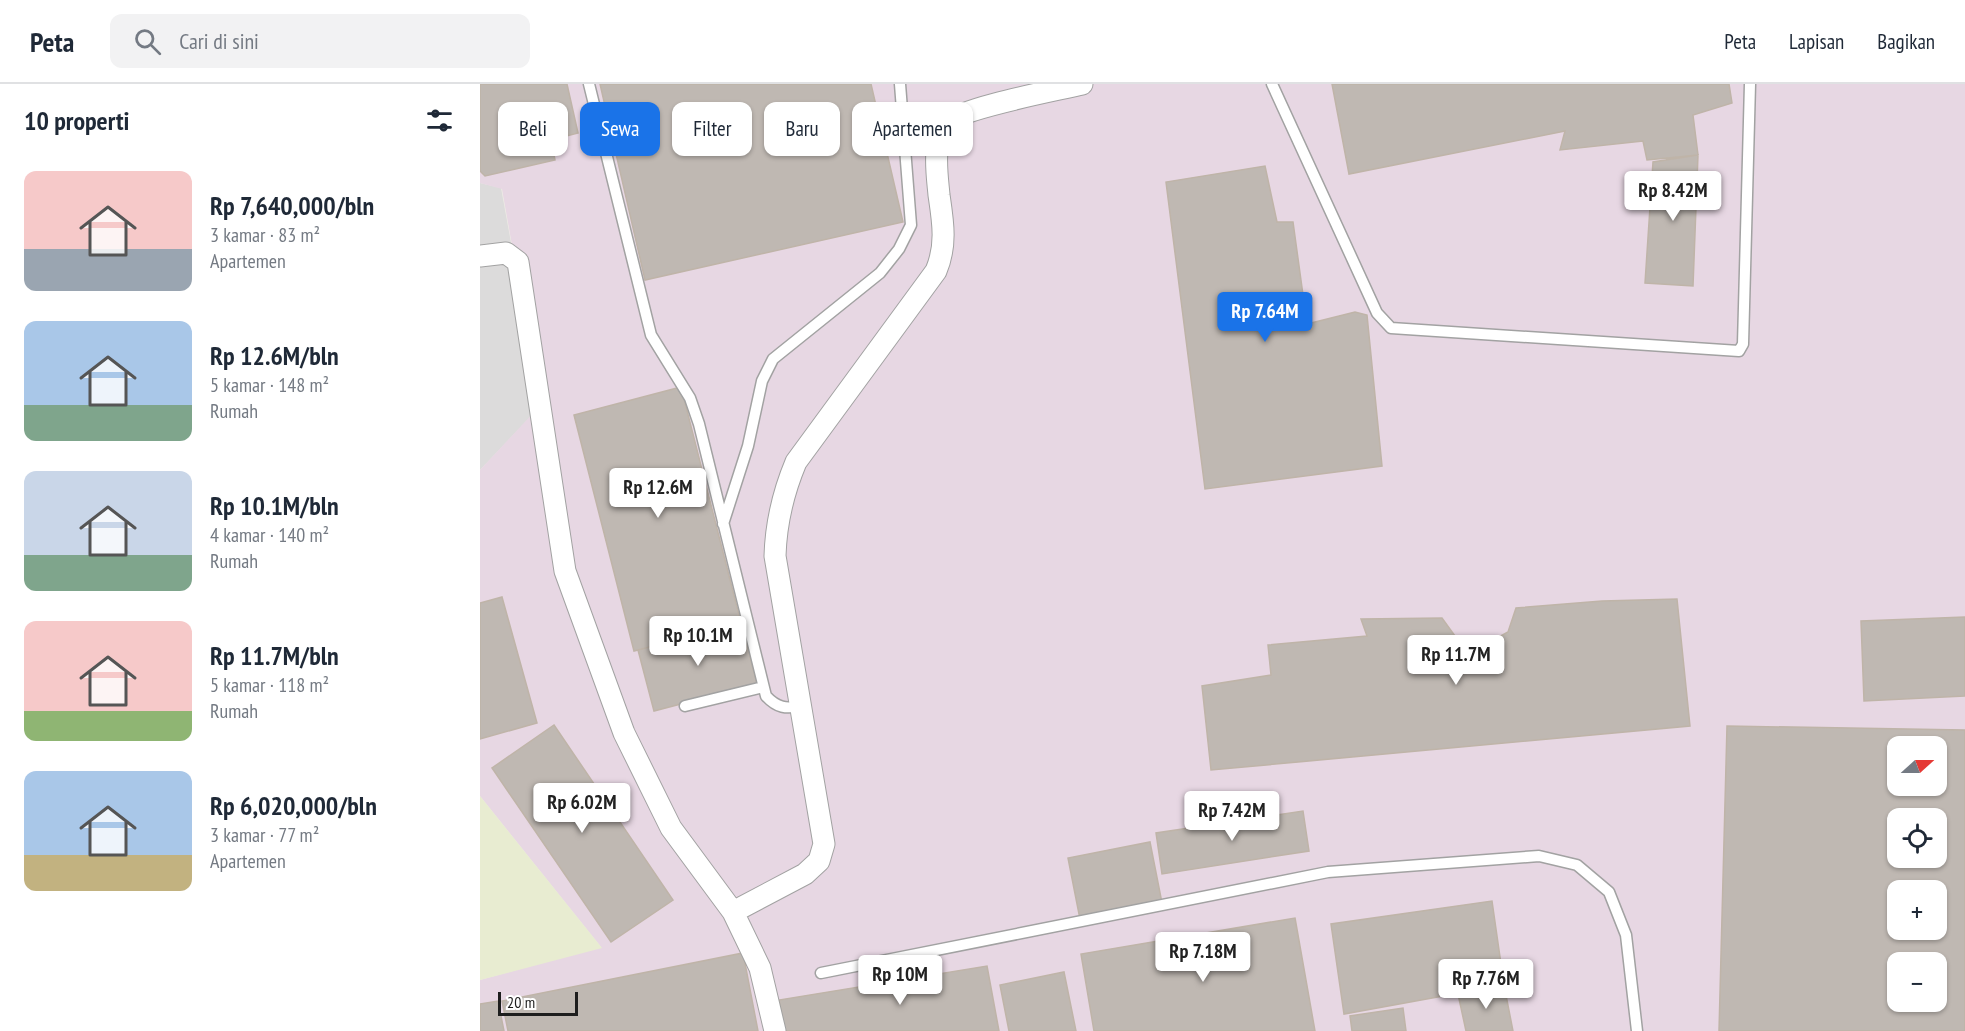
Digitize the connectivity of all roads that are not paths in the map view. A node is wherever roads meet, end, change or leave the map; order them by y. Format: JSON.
{"nodes":[{"id":1,"x":589,"y":84,"type":"edge"},
{"id":2,"x":900,"y":84,"type":"edge"},
{"id":3,"x":1082,"y":84,"type":"edge"},
{"id":4,"x":1272,"y":84,"type":"edge"},
{"id":5,"x":1750,"y":84,"type":"edge"},
{"id":6,"x":480,"y":255,"type":"edge"},
{"id":7,"x":723,"y":524,"type":"junction"},
{"id":8,"x":763,"y":687,"type":"junction"},
{"id":9,"x":685,"y":706,"type":"dead end"},
{"id":10,"x":801,"y":706,"type":"junction"},
{"id":11,"x":733,"y":912,"type":"junction"},
{"id":12,"x":821,"y":973,"type":"dead end"},
{"id":13,"x":775,"y":1031,"type":"edge"},
{"id":14,"x":1637,"y":1031,"type":"edge"}],
"edges":[{"from":1,"to":7,"type":"lane"},
{"from":2,"to":7,"type":"lane"},
{"from":3,"to":10,"type":"street"},
{"from":4,"to":5,"type":"lane"},
{"from":6,"to":11,"type":"street"},
{"from":7,"to":8,"type":"lane"},
{"from":8,"to":9,"type":"lane"},
{"from":8,"to":10,"type":"lane"},
{"from":10,"to":11,"type":"street"},
{"from":11,"to":13,"type":"street"},
{"from":12,"to":14,"type":"lane"}]}
